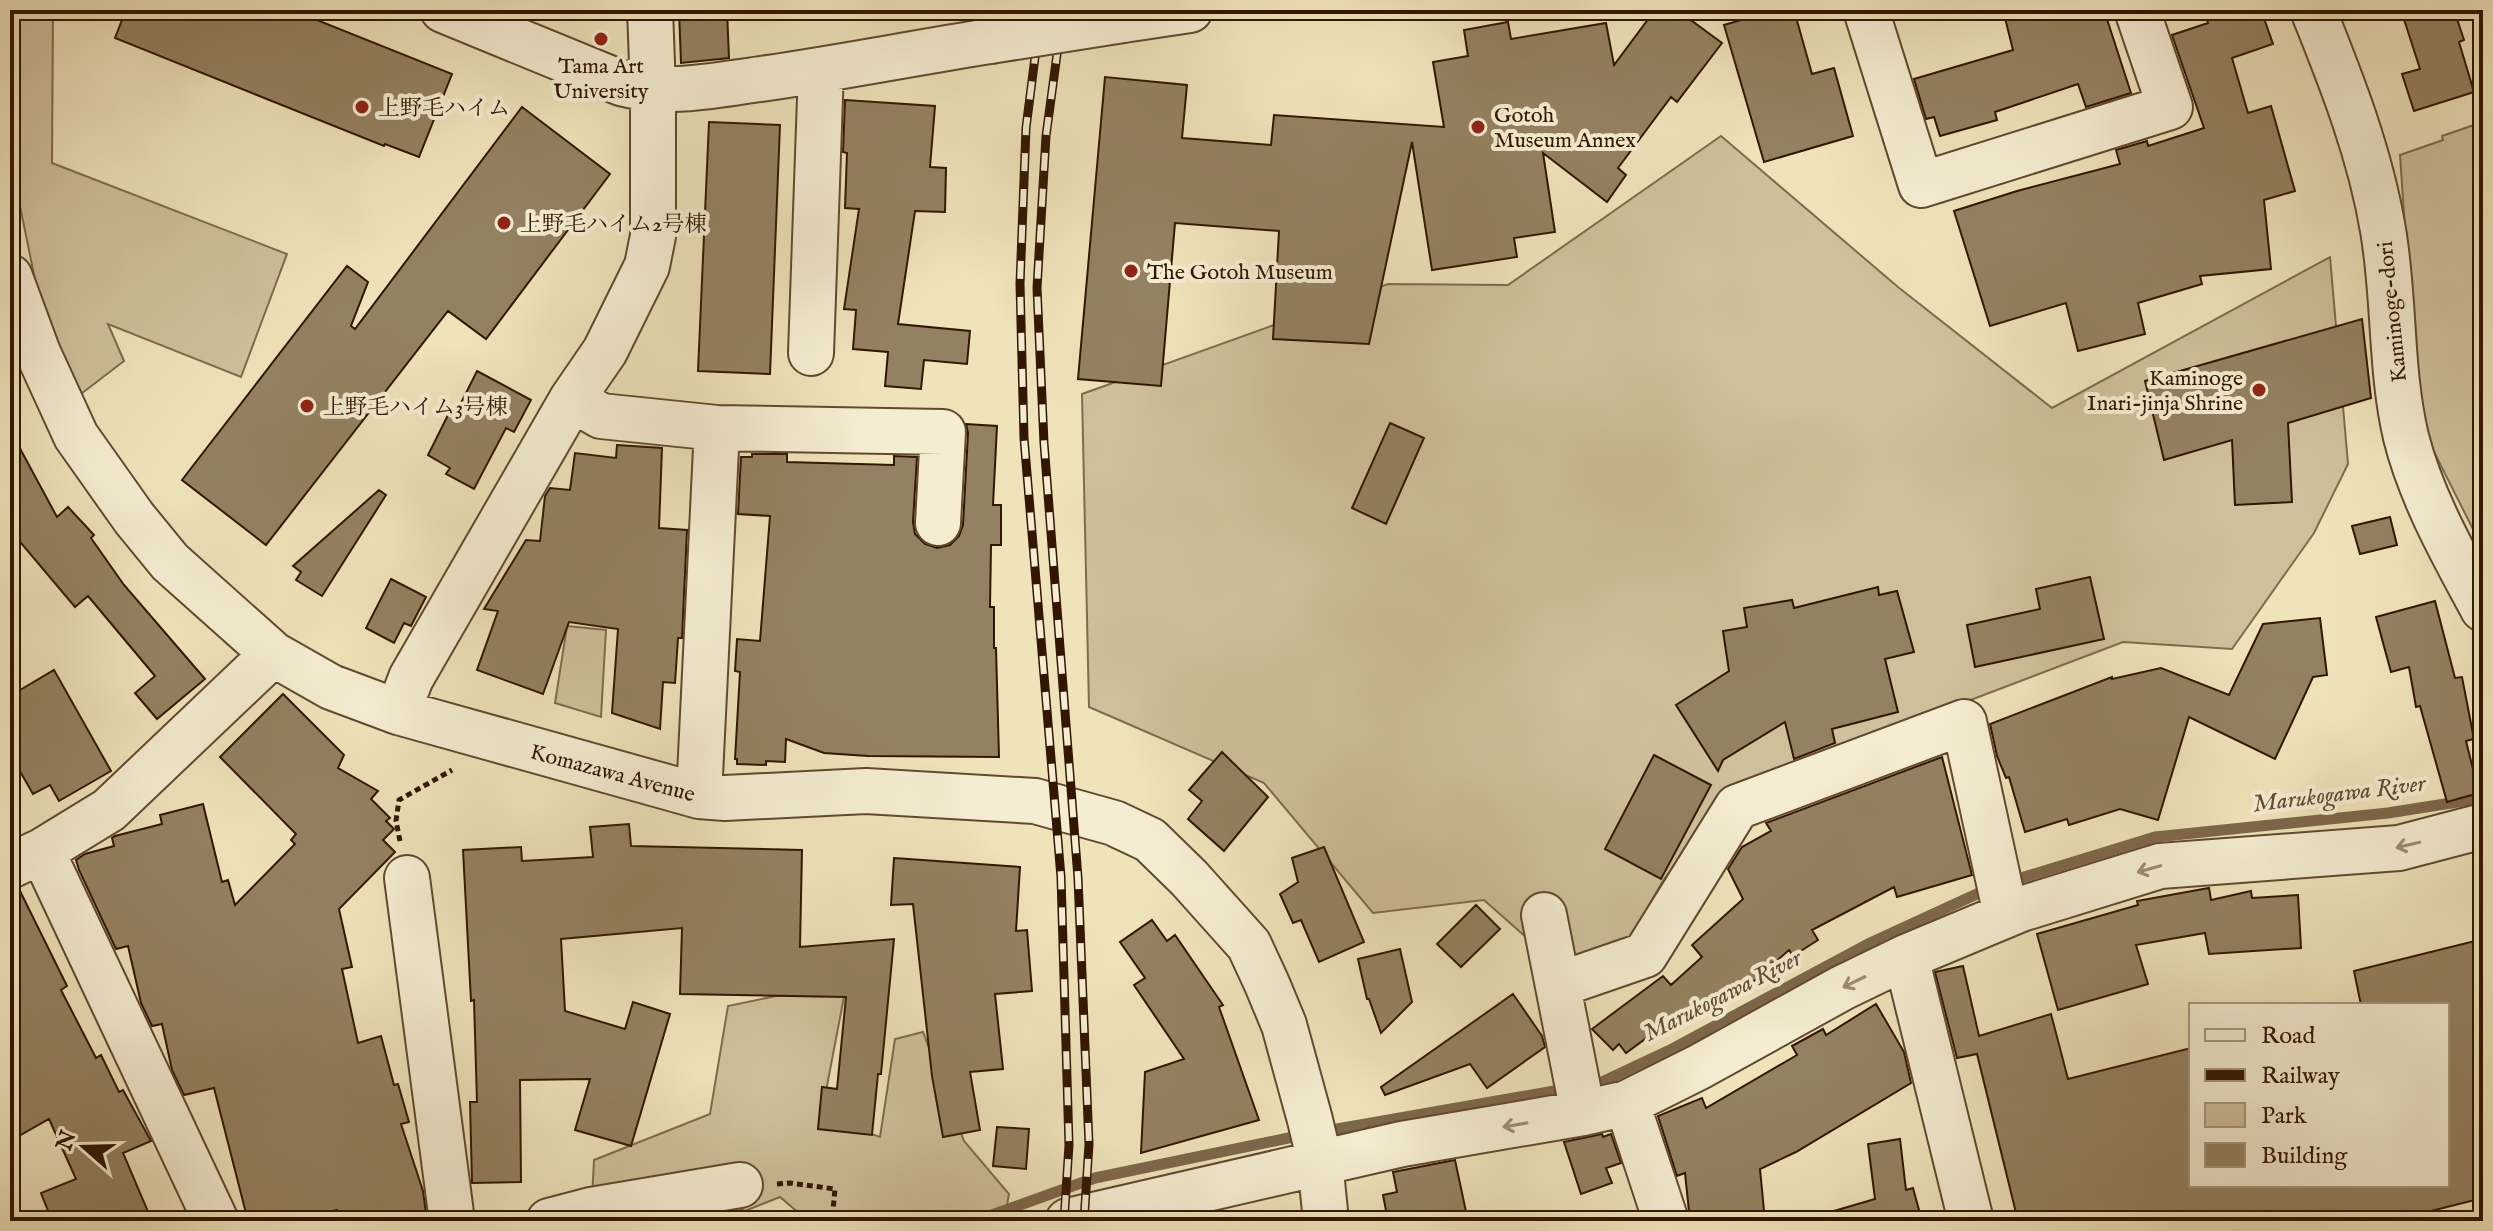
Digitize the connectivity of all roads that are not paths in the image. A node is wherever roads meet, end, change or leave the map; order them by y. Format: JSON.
{"nodes":[{"id":1,"x":443,"y":10,"type":"edge"},
{"id":2,"x":650,"y":10,"type":"edge"},
{"id":3,"x":1190,"y":10,"type":"edge"},
{"id":4,"x":1866,"y":10,"type":"edge"},
{"id":5,"x":2137,"y":10,"type":"edge"},
{"id":6,"x":2313,"y":10,"type":"edge"},
{"id":7,"x":978,"y":32,"type":"edge"},
{"id":8,"x":821,"y":70,"type":"junction"},
{"id":9,"x":653,"y":89,"type":"junction"},
{"id":10,"x":10,"y":277,"type":"edge"},
{"id":11,"x":811,"y":353,"type":"dead end"},
{"id":12,"x":572,"y":399,"type":"junction"},
{"id":13,"x":717,"y":428,"type":"junction"},
{"id":14,"x":938,"y":523,"type":"dead end"},
{"id":15,"x":2483,"y":609,"type":"edge"},
{"id":16,"x":273,"y":654,"type":"junction"},
{"id":17,"x":414,"y":716,"type":"junction"},
{"id":18,"x":699,"y":796,"type":"junction"},
{"id":19,"x":2483,"y":826,"type":"edge"},
{"id":20,"x":26,"y":859,"type":"edge"},
{"id":21,"x":407,"y":878,"type":"road end"},
{"id":22,"x":1544,"y":915,"type":"dead end"},
{"id":23,"x":2006,"y":915,"type":"junction"},
{"id":24,"x":1906,"y":957,"type":"junction"},
{"id":25,"x":1558,"y":985,"type":"junction"},
{"id":26,"x":1627,"y":1103,"type":"junction"},
{"id":27,"x":1583,"y":1113,"type":"junction"},
{"id":28,"x":1320,"y":1162,"type":"junction"},
{"id":29,"x":740,"y":1185,"type":"dead end"},
{"id":30,"x":216,"y":1221,"type":"edge"},
{"id":31,"x":452,"y":1221,"type":"edge"},
{"id":32,"x":549,"y":1221,"type":"edge"},
{"id":33,"x":1068,"y":1221,"type":"edge"},
{"id":34,"x":1326,"y":1221,"type":"edge"},
{"id":35,"x":1666,"y":1221,"type":"edge"},
{"id":36,"x":1971,"y":1221,"type":"edge"}],
"edges":[{"from":1,"to":9,"type":"street"},
{"from":2,"to":9,"type":"street"},
{"from":3,"to":7,"type":"street","bridge":true},
{"from":4,"to":5,"type":"street"},
{"from":6,"to":15,"type":"street","name":"Kaminoge-dori"},
{"from":7,"to":8,"type":"street"},
{"from":8,"to":9,"type":"street"},
{"from":8,"to":11,"type":"street"},
{"from":9,"to":12,"type":"street"},
{"from":10,"to":16,"type":"street","name":"Komazawa Avenue"},
{"from":12,"to":13,"type":"street"},
{"from":12,"to":17,"type":"street"},
{"from":13,"to":14,"type":"street"},
{"from":13,"to":18,"type":"street"},
{"from":16,"to":17,"type":"street","name":"Komazawa Avenue"},
{"from":16,"to":20,"type":"street"},
{"from":17,"to":18,"type":"street","name":"Komazawa Avenue"},
{"from":18,"to":28,"type":"street","name":"Komazawa Avenue"},
{"from":19,"to":23,"type":"street","one_way":true},
{"from":20,"to":30,"type":"street"},
{"from":21,"to":31,"type":"street"},
{"from":22,"to":25,"type":"street"},
{"from":23,"to":24,"type":"street"},
{"from":23,"to":25,"type":"street"},
{"from":24,"to":26,"type":"street","one_way":true},
{"from":24,"to":36,"type":"street"},
{"from":25,"to":27,"type":"street"},
{"from":26,"to":27,"type":"street"},
{"from":26,"to":35,"type":"street"},
{"from":27,"to":28,"type":"street","one_way":true},
{"from":28,"to":33,"type":"street"},
{"from":28,"to":34,"type":"street","name":"Komazawa Avenue"},
{"from":29,"to":32,"type":"street"}]}
